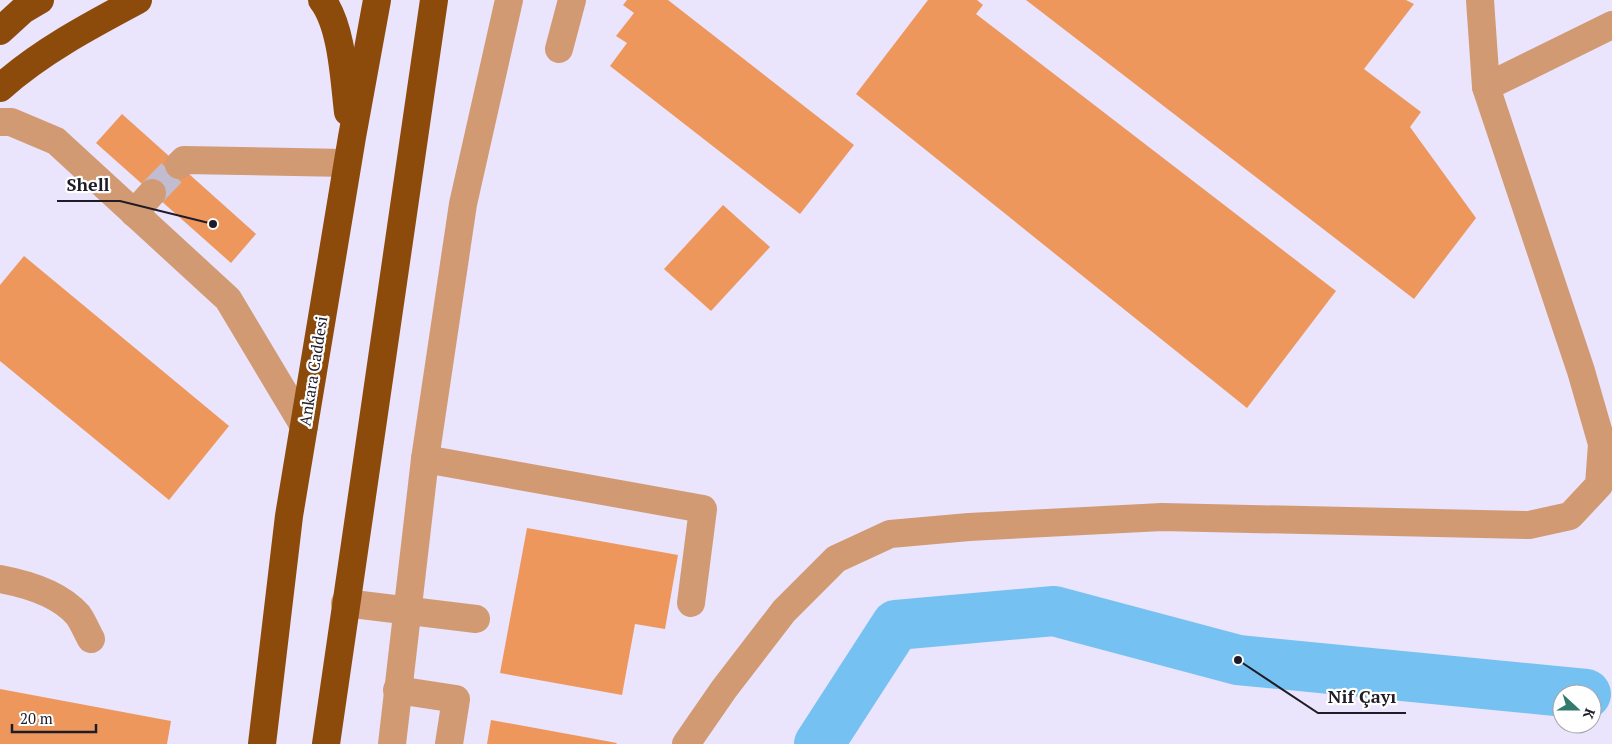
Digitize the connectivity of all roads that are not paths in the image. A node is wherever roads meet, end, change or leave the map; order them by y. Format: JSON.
{"nodes":[{"id":1,"x":40,"y":0,"type":"edge"},
{"id":2,"x":138,"y":0,"type":"edge"},
{"id":3,"x":322,"y":0,"type":"edge"},
{"id":4,"x":377,"y":0,"type":"edge"},
{"id":5,"x":434,"y":0,"type":"edge"},
{"id":6,"x":509,"y":0,"type":"edge"},
{"id":7,"x":572,"y":0,"type":"edge"},
{"id":8,"x":1480,"y":0,"type":"edge"},
{"id":9,"x":1612,"y":25,"type":"edge"},
{"id":10,"x":0,"y":31,"type":"edge"},
{"id":11,"x":559,"y":49,"type":"dead end"},
{"id":12,"x":1486,"y":87,"type":"junction"},
{"id":13,"x":0,"y":88,"type":"edge"},
{"id":14,"x":0,"y":122,"type":"edge"},
{"id":15,"x":350,"y":150,"type":"junction"},
{"id":16,"x":179,"y":165,"type":"tunnel mouth"},
{"id":17,"x":304,"y":426,"type":"junction"},
{"id":18,"x":425,"y":459,"type":"junction"},
{"id":19,"x":0,"y":579,"type":"edge"},
{"id":20,"x":691,"y":603,"type":"dead end"},
{"id":21,"x":345,"y":604,"type":"junction"},
{"id":22,"x":406,"y":612,"type":"junction"},
{"id":23,"x":476,"y":619,"type":"dead end"},
{"id":24,"x":91,"y":639,"type":"dead end"},
{"id":25,"x":397,"y":690,"type":"junction"},
{"id":26,"x":262,"y":744,"type":"edge"},
{"id":27,"x":326,"y":744,"type":"edge"},
{"id":28,"x":392,"y":744,"type":"edge"},
{"id":29,"x":449,"y":744,"type":"edge"},
{"id":30,"x":686,"y":744,"type":"edge"}],
"edges":[{"from":1,"to":10,"type":"highway"},
{"from":2,"to":13,"type":"highway"},
{"from":3,"to":15,"type":"highway"},
{"from":4,"to":15,"type":"highway","name":"Ankara Caddesi"},
{"from":5,"to":21,"type":"highway"},
{"from":6,"to":18,"type":"lane"},
{"from":7,"to":11,"type":"lane"},
{"from":8,"to":12,"type":"lane"},
{"from":9,"to":12,"type":"lane"},
{"from":12,"to":30,"type":"lane"},
{"from":14,"to":17,"type":"lane"},
{"from":15,"to":16,"type":"lane"},
{"from":15,"to":17,"type":"highway","name":"Ankara Caddesi"},
{"from":17,"to":26,"type":"highway","name":"Ankara Caddesi"},
{"from":18,"to":20,"type":"lane"},
{"from":18,"to":22,"type":"lane"},
{"from":19,"to":24,"type":"lane"},
{"from":21,"to":22,"type":"lane"},
{"from":21,"to":27,"type":"highway"},
{"from":22,"to":23,"type":"lane"},
{"from":22,"to":25,"type":"lane"},
{"from":25,"to":28,"type":"lane"},
{"from":25,"to":29,"type":"lane"}]}
